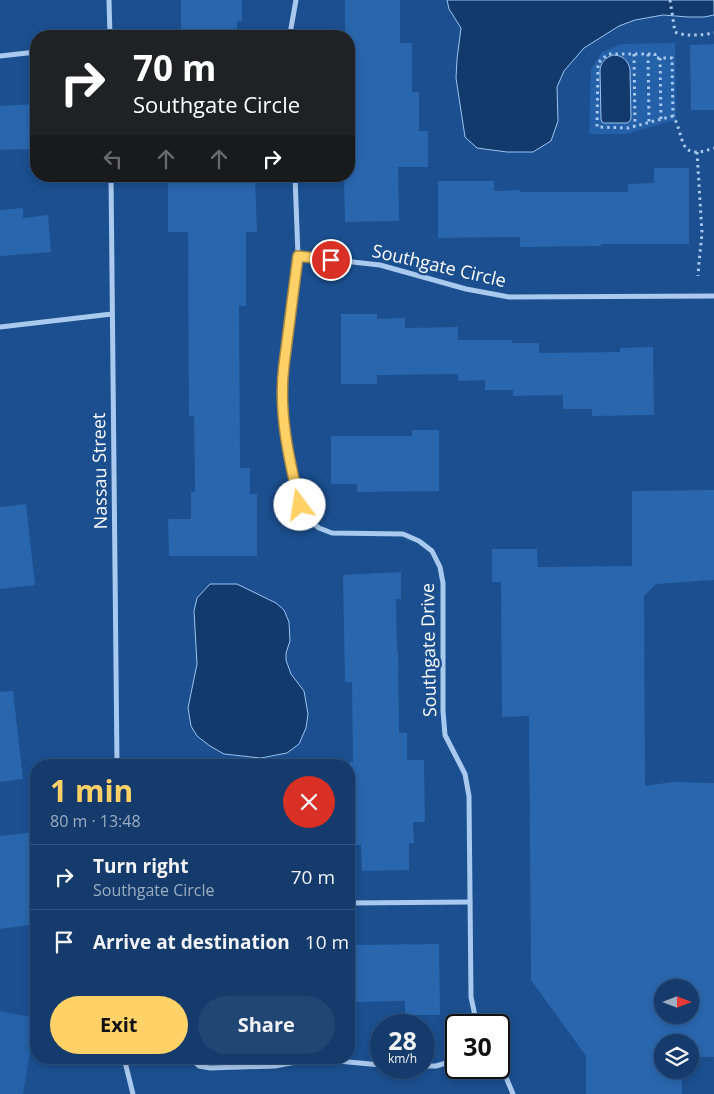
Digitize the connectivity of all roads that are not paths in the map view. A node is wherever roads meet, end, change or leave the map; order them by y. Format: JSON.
{"nodes":[{"id":1,"x":109,"y":0,"type":"edge"},
{"id":2,"x":296,"y":0,"type":"edge"},
{"id":3,"x":110,"y":30,"type":"edge"},
{"id":4,"x":291,"y":30,"type":"edge"},
{"id":5,"x":30,"y":53,"type":"edge"},
{"id":6,"x":0,"y":56,"type":"edge"},
{"id":7,"x":111,"y":182,"type":"edge"},
{"id":8,"x":295,"y":182,"type":"edge"},
{"id":9,"x":298,"y":256,"type":"junction"},
{"id":10,"x":714,"y":296,"type":"edge"},
{"id":11,"x":112,"y":314,"type":"junction"},
{"id":12,"x":0,"y":327,"type":"edge"},
{"id":13,"x":117,"y":759,"type":"edge"},
{"id":14,"x":355,"y":902,"type":"edge"},
{"id":15,"x":470,"y":902,"type":"junction"},
{"id":16,"x":475,"y":1014,"type":"edge"},
{"id":17,"x":355,"y":1063,"type":"edge"},
{"id":18,"x":126,"y":1064,"type":"edge"},
{"id":19,"x":197,"y":1064,"type":"edge"},
{"id":20,"x":285,"y":1064,"type":"edge"},
{"id":21,"x":370,"y":1064,"type":"edge"},
{"id":22,"x":507,"y":1079,"type":"edge"},
{"id":23,"x":133,"y":1094,"type":"edge"},
{"id":24,"x":513,"y":1094,"type":"edge"}],
"edges":[{"from":1,"to":3,"type":"street"},
{"from":2,"to":4,"type":"street"},
{"from":5,"to":6,"type":"street"},
{"from":7,"to":11,"type":"street","name":"Nassau Street"},
{"from":8,"to":9,"type":"street"},
{"from":9,"to":10,"type":"street","name":"Southgate Circle"},
{"from":9,"to":15,"type":"street","name":"Southgate Drive"},
{"from":11,"to":12,"type":"street"},
{"from":11,"to":13,"type":"street","name":"Nassau Street"},
{"from":14,"to":15,"type":"street"},
{"from":15,"to":16,"type":"street","name":"Southgate Drive"},
{"from":17,"to":21,"type":"street"},
{"from":18,"to":23,"type":"street"},
{"from":19,"to":20,"type":"street"},
{"from":22,"to":24,"type":"street"}]}
